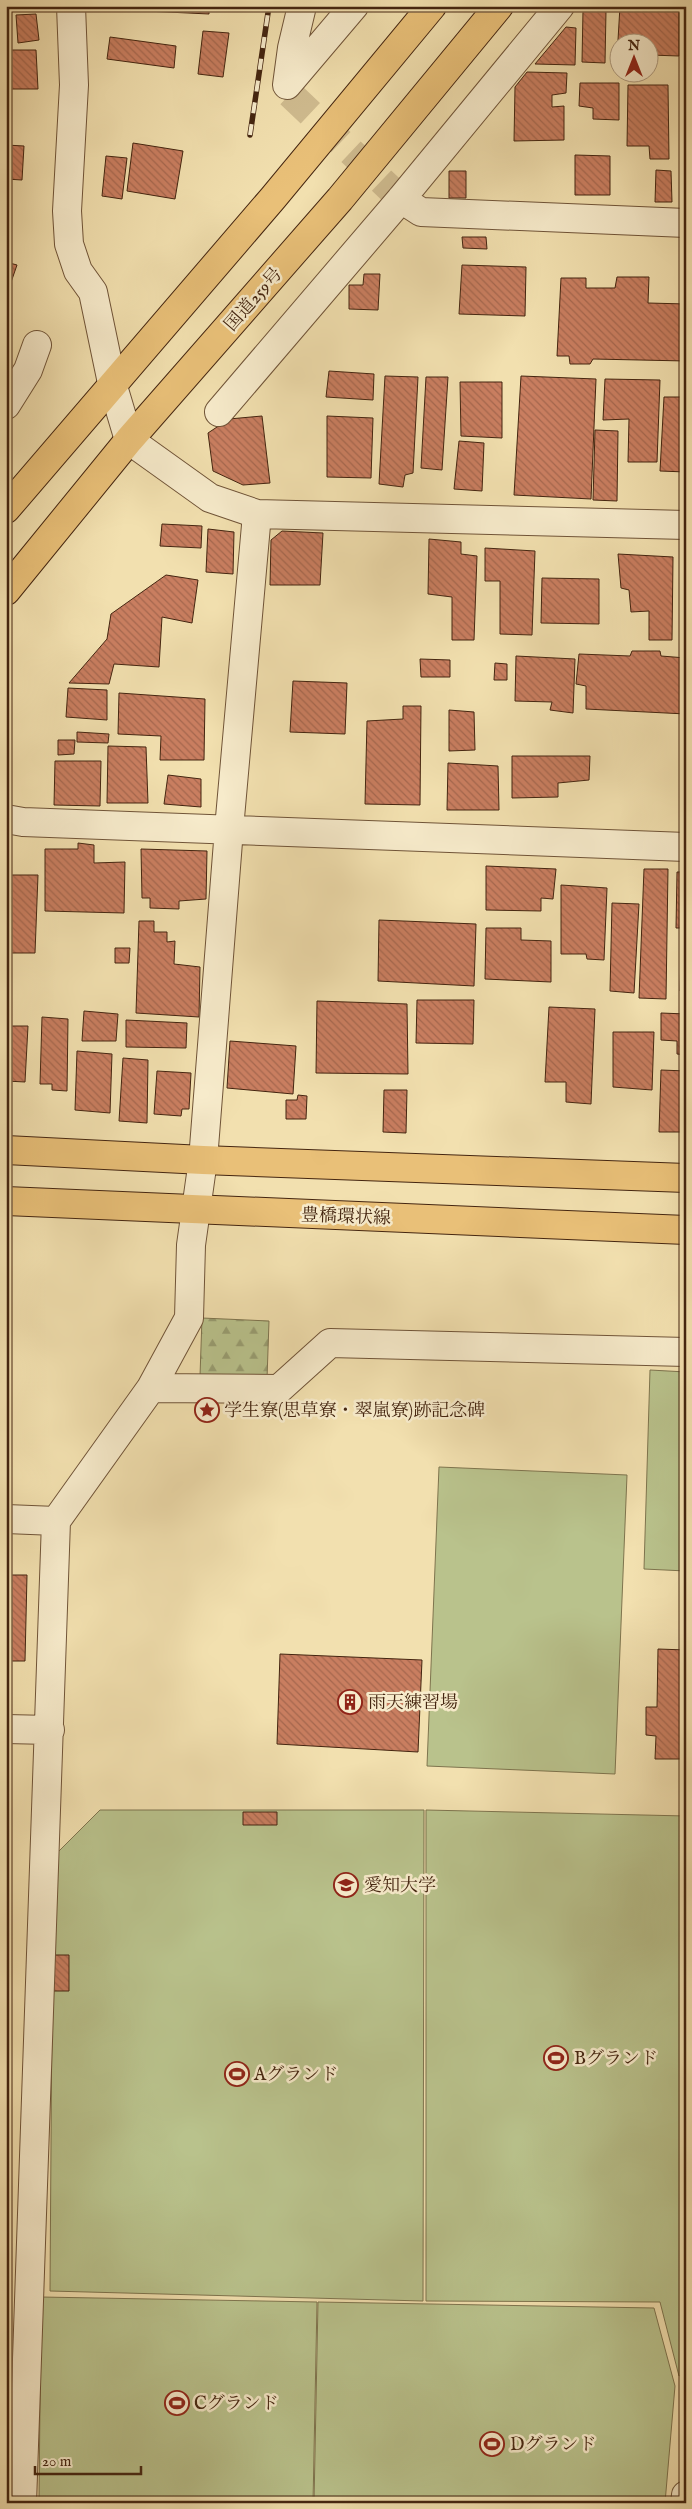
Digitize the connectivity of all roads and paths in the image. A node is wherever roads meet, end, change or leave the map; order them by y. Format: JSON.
{"nodes":[{"id":1,"x":71,"y":6,"type":"edge"},
{"id":2,"x":302,"y":6,"type":"edge"},
{"id":3,"x":354,"y":6,"type":"edge"},
{"id":4,"x":432,"y":6,"type":"edge"},
{"id":5,"x":498,"y":6,"type":"edge"},
{"id":6,"x":560,"y":6,"type":"edge"},
{"id":7,"x":401,"y":199,"type":"junction"},
{"id":8,"x":686,"y":223,"type":"edge"},
{"id":9,"x":36,"y":345,"type":"dead end"},
{"id":10,"x":112,"y":383,"type":"junction"},
{"id":11,"x":6,"y":405,"type":"edge"},
{"id":12,"x":219,"y":412,"type":"dead end"},
{"id":13,"x":129,"y":440,"type":"junction"},
{"id":14,"x":6,"y":509,"type":"edge"},
{"id":15,"x":257,"y":514,"type":"junction"},
{"id":16,"x":686,"y":525,"type":"edge"},
{"id":17,"x":6,"y":591,"type":"edge"},
{"id":18,"x":6,"y":819,"type":"edge"},
{"id":19,"x":229,"y":829,"type":"junction"},
{"id":20,"x":686,"y":847,"type":"edge"},
{"id":21,"x":6,"y":1150,"type":"edge"},
{"id":22,"x":203,"y":1160,"type":"junction"},
{"id":23,"x":686,"y":1178,"type":"edge"},
{"id":24,"x":6,"y":1201,"type":"edge"},
{"id":25,"x":197,"y":1210,"type":"junction"},
{"id":26,"x":686,"y":1230,"type":"edge"},
{"id":27,"x":686,"y":1352,"type":"edge"},
{"id":28,"x":151,"y":1388,"type":"junction"},
{"id":29,"x":6,"y":1519,"type":"edge"},
{"id":30,"x":56,"y":1520,"type":"junction"},
{"id":31,"x":6,"y":1729,"type":"edge"},
{"id":32,"x":50,"y":1730,"type":"junction"},
{"id":33,"x":686,"y":2495,"type":"edge"},
{"id":34,"x":22,"y":2503,"type":"edge"},
{"id":35,"x":685,"y":2503,"type":"edge"}],
"edges":[{"from":1,"to":10,"type":"street"},
{"from":2,"to":3,"type":"street"},
{"from":4,"to":10,"type":"main road"},
{"from":5,"to":13,"type":"main road","name":"国道259号"},
{"from":6,"to":7,"type":"street"},
{"from":7,"to":8,"type":"street"},
{"from":7,"to":12,"type":"street"},
{"from":9,"to":11,"type":"street"},
{"from":10,"to":13,"type":"street"},
{"from":10,"to":14,"type":"main road"},
{"from":13,"to":15,"type":"street"},
{"from":13,"to":17,"type":"main road","name":"国道259号"},
{"from":15,"to":16,"type":"street"},
{"from":15,"to":19,"type":"street"},
{"from":18,"to":19,"type":"street"},
{"from":19,"to":20,"type":"street"},
{"from":19,"to":22,"type":"street"},
{"from":21,"to":22,"type":"main road"},
{"from":22,"to":23,"type":"main road"},
{"from":22,"to":25,"type":"street"},
{"from":24,"to":25,"type":"main road","name":"豊橋環状線"},
{"from":25,"to":26,"type":"main road","name":"豊橋環状線"},
{"from":25,"to":28,"type":"street"},
{"from":27,"to":28,"type":"street"},
{"from":28,"to":30,"type":"street"},
{"from":29,"to":30,"type":"street"},
{"from":30,"to":32,"type":"street"},
{"from":31,"to":32,"type":"street"},
{"from":32,"to":34,"type":"street"},
{"from":33,"to":35,"type":"street"}]}
